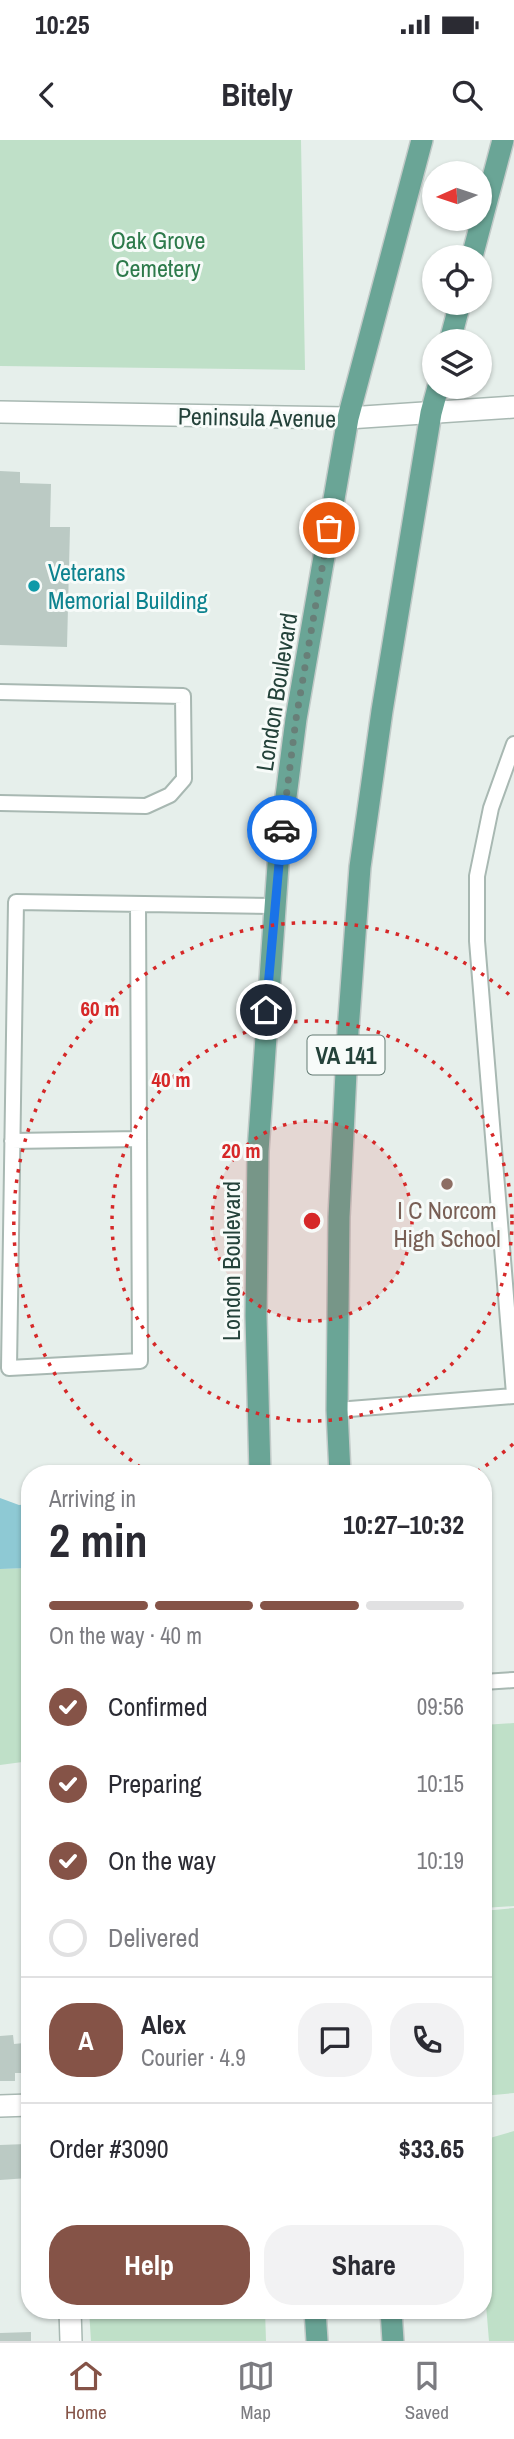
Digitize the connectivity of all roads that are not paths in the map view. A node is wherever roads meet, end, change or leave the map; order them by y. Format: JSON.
{"nodes":[{"id":1,"x":422,"y":140,"type":"edge"},
{"id":2,"x":503,"y":140,"type":"edge"},
{"id":3,"x":475,"y":245,"type":"edge"},
{"id":4,"x":435,"y":399,"type":"edge"},
{"id":5,"x":514,"y":407,"type":"edge"},
{"id":6,"x":0,"y":412,"type":"edge"},
{"id":7,"x":432,"y":413,"type":"junction"},
{"id":8,"x":348,"y":418,"type":"junction"},
{"id":9,"x":0,"y":692,"type":"edge"},
{"id":10,"x":514,"y":744,"type":"edge"},
{"id":11,"x":0,"y":803,"type":"edge"},
{"id":12,"x":138,"y":904,"type":"junction"},
{"id":13,"x":275,"y":906,"type":"junction"},
{"id":14,"x":139,"y":1139,"type":"junction"},
{"id":15,"x":12,"y":1141,"type":"junction"},
{"id":16,"x":514,"y":1395,"type":"edge"},
{"id":17,"x":337,"y":1410,"type":"junction"},
{"id":18,"x":260,"y":1465,"type":"edge"},
{"id":19,"x":340,"y":1465,"type":"edge"},
{"id":20,"x":514,"y":1680,"type":"edge"},
{"id":21,"x":492,"y":1681,"type":"edge"},
{"id":22,"x":21,"y":2105,"type":"edge"},
{"id":23,"x":0,"y":2106,"type":"edge"},
{"id":24,"x":70,"y":2319,"type":"edge"},
{"id":25,"x":316,"y":2319,"type":"edge"},
{"id":26,"x":392,"y":2319,"type":"edge"},
{"id":27,"x":71,"y":2341,"type":"edge"},
{"id":28,"x":317,"y":2341,"type":"edge"},
{"id":29,"x":393,"y":2341,"type":"edge"}],
"edges":[{"from":1,"to":8,"type":"main road","name":"London Boulevard"},
{"from":2,"to":3,"type":"main road"},
{"from":4,"to":7,"type":"main road","number":"VA 141"},
{"from":5,"to":7,"type":"street","name":"Peninsula Avenue"},
{"from":6,"to":8,"type":"street","name":"Peninsula Avenue"},
{"from":7,"to":8,"type":"street","name":"Peninsula Avenue"},
{"from":7,"to":17,"type":"main road","number":"VA 141"},
{"from":8,"to":13,"type":"main road","name":"London Boulevard"},
{"from":9,"to":11,"type":"lane"},
{"from":10,"to":16,"type":"lane"},
{"from":12,"to":13,"type":"lane"},
{"from":12,"to":14,"type":"lane"},
{"from":12,"to":15,"type":"lane"},
{"from":13,"to":18,"type":"main road","name":"London Boulevard"},
{"from":14,"to":15,"type":"lane"},
{"from":14,"to":15,"type":"lane"},
{"from":16,"to":17,"type":"lane"},
{"from":17,"to":19,"type":"main road","number":"VA 141"},
{"from":20,"to":21,"type":"lane"},
{"from":22,"to":23,"type":"street"},
{"from":24,"to":27,"type":"street"},
{"from":25,"to":28,"type":"main road"},
{"from":26,"to":29,"type":"main road"}]}
